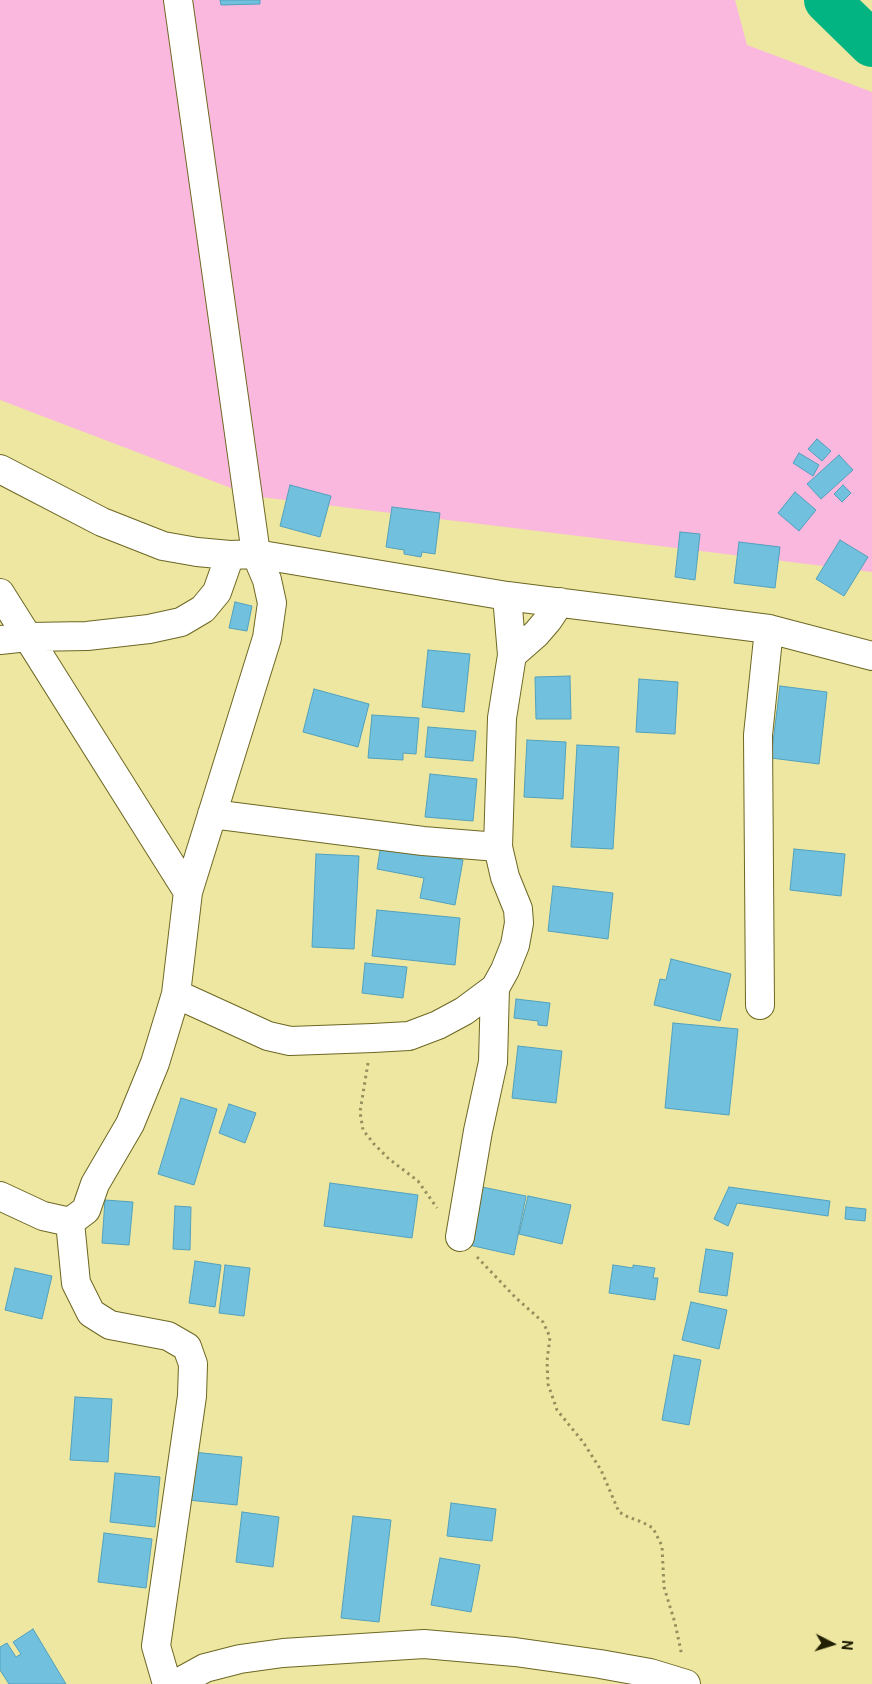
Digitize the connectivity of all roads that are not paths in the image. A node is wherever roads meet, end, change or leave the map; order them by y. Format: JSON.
{"nodes":[{"id":1,"x":178,"y":0,"type":"edge"},
{"id":2,"x":0,"y":469,"type":"edge"},
{"id":3,"x":243,"y":555,"type":"junction"},
{"id":4,"x":0,"y":593,"type":"edge"},
{"id":5,"x":507,"y":596,"type":"junction"},
{"id":6,"x":560,"y":602,"type":"junction"},
{"id":7,"x":769,"y":629,"type":"junction"},
{"id":8,"x":28,"y":637,"type":"junction"},
{"id":9,"x":0,"y":640,"type":"edge"},
{"id":10,"x":512,"y":656,"type":"junction"},
{"id":11,"x":872,"y":656,"type":"edge"},
{"id":12,"x":212,"y":814,"type":"junction"},
{"id":13,"x":498,"y":847,"type":"junction"},
{"id":14,"x":188,"y":892,"type":"junction"},
{"id":15,"x":495,"y":988,"type":"junction"},
{"id":16,"x":176,"y":994,"type":"junction"},
{"id":17,"x":760,"y":1005,"type":"dead end"},
{"id":18,"x":0,"y":1196,"type":"edge"},
{"id":19,"x":70,"y":1222,"type":"junction"},
{"id":20,"x":460,"y":1237,"type":"road end"},
{"id":21,"x":684,"y":1683,"type":"edge"},
{"id":22,"x":167,"y":1684,"type":"edge"},
{"id":23,"x":176,"y":1684,"type":"edge"}],
"edges":[{"from":1,"to":3,"type":"street"},
{"from":2,"to":3,"type":"street"},
{"from":3,"to":5,"type":"street"},
{"from":3,"to":8,"type":"street"},
{"from":3,"to":12,"type":"street"},
{"from":4,"to":8,"type":"street"},
{"from":5,"to":6,"type":"street"},
{"from":5,"to":10,"type":"street"},
{"from":6,"to":7,"type":"street"},
{"from":6,"to":10,"type":"street"},
{"from":7,"to":11,"type":"street"},
{"from":7,"to":17,"type":"street"},
{"from":8,"to":9,"type":"street"},
{"from":8,"to":14,"type":"street"},
{"from":10,"to":13,"type":"street"},
{"from":12,"to":13,"type":"street"},
{"from":12,"to":14,"type":"street"},
{"from":13,"to":15,"type":"street"},
{"from":14,"to":16,"type":"street"},
{"from":15,"to":16,"type":"street"},
{"from":15,"to":20,"type":"street"},
{"from":16,"to":19,"type":"street"},
{"from":18,"to":19,"type":"street"},
{"from":19,"to":22,"type":"street"},
{"from":21,"to":23,"type":"street"}]}
